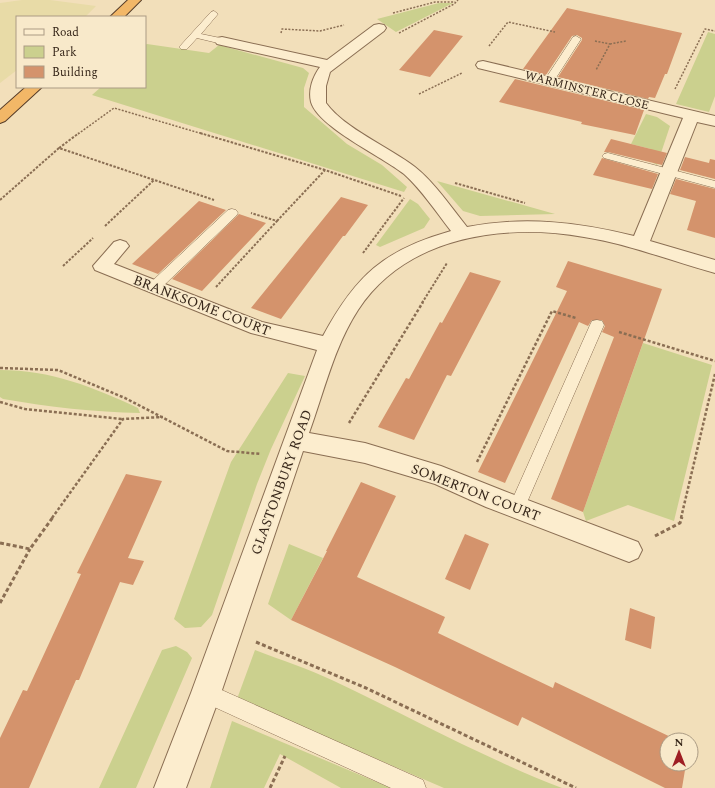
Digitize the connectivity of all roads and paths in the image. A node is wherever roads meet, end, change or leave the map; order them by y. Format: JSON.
{"nodes":[{"id":1,"x":135,"y":0,"type":"edge"},
{"id":2,"x":458,"y":0,"type":"edge"},
{"id":3,"x":214,"y":14,"type":"dead end"},
{"id":4,"x":117,"y":16,"type":"edge"},
{"id":5,"x":378,"y":29,"type":"joint"},
{"id":6,"x":715,"y":31,"type":"edge"},
{"id":7,"x":195,"y":35,"type":"junction"},
{"id":8,"x":576,"y":39,"type":"dead end"},
{"id":9,"x":222,"y":41,"type":"joint"},
{"id":10,"x":626,"y":42,"type":"dead end"},
{"id":11,"x":610,"y":44,"type":"dead end"},
{"id":12,"x":184,"y":47,"type":"dead end"},
{"id":13,"x":329,"y":65,"type":"junction"},
{"id":14,"x":483,"y":65,"type":"dead end"},
{"id":15,"x":467,"y":70,"type":"dead end"},
{"id":16,"x":549,"y":81,"type":"junction"},
{"id":17,"x":34,"y":88,"type":"edge"},
{"id":18,"x":419,"y":94,"type":"dead end"},
{"id":19,"x":665,"y":109,"type":"junction"},
{"id":20,"x":692,"y":116,"type":"junction"},
{"id":21,"x":0,"y":118,"type":"edge"},
{"id":22,"x":715,"y":121,"type":"edge"},
{"id":23,"x":59,"y":148,"type":"junction"},
{"id":24,"x":608,"y":156,"type":"dead end"},
{"id":25,"x":324,"y":170,"type":"junction"},
{"id":26,"x":669,"y":172,"type":"junction"},
{"id":27,"x":154,"y":180,"type":"junction"},
{"id":28,"x":419,"y":181,"type":"junction"},
{"id":29,"x":715,"y":185,"type":"edge"},
{"id":30,"x":0,"y":200,"type":"edge"},
{"id":31,"x":219,"y":202,"type":"dead end"},
{"id":32,"x":531,"y":205,"type":"dead end"},
{"id":33,"x":248,"y":212,"type":"dead end"},
{"id":34,"x":232,"y":213,"type":"dead end"},
{"id":35,"x":277,"y":221,"type":"junction"},
{"id":36,"x":104,"y":227,"type":"dead end"},
{"id":37,"x":456,"y":235,"type":"junction"},
{"id":38,"x":93,"y":237,"type":"dead end"},
{"id":39,"x":640,"y":244,"type":"junction"},
{"id":40,"x":120,"y":246,"type":"dead end"},
{"id":41,"x":391,"y":265,"type":"junction"},
{"id":42,"x":63,"y":266,"type":"dead end"},
{"id":43,"x":715,"y":267,"type":"edge"},
{"id":44,"x":154,"y":287,"type":"junction"},
{"id":45,"x":199,"y":305,"type":"junction"},
{"id":46,"x":597,"y":325,"type":"dead end"},
{"id":47,"x":329,"y":346,"type":"junction"},
{"id":48,"x":0,"y":368,"type":"edge"},
{"id":49,"x":715,"y":374,"type":"edge"},
{"id":50,"x":0,"y":402,"type":"edge"},
{"id":51,"x":163,"y":417,"type":"junction"},
{"id":52,"x":123,"y":419,"type":"junction"},
{"id":53,"x":335,"y":447,"type":"junction"},
{"id":54,"x":293,"y":449,"type":"junction"},
{"id":55,"x":516,"y":507,"type":"junction"},
{"id":56,"x":0,"y":543,"type":"edge"},
{"id":57,"x":30,"y":549,"type":"junction"},
{"id":58,"x":629,"y":550,"type":"joint"},
{"id":59,"x":0,"y":603,"type":"edge"},
{"id":60,"x":228,"y":630,"type":"junction"},
{"id":61,"x":206,"y":693,"type":"junction"},
{"id":62,"x":295,"y":734,"type":"junction"},
{"id":63,"x":170,"y":788,"type":"edge"},
{"id":64,"x":270,"y":788,"type":"edge"},
{"id":65,"x":415,"y":788,"type":"edge"},
{"id":66,"x":576,"y":788,"type":"edge"}],
"edges":[{"from":1,"to":4,"type":"highway"},
{"from":2,"to":5,"type":"path"},
{"from":3,"to":7,"type":"lane"},
{"from":5,"to":13,"type":"street"},
{"from":6,"to":19,"type":"path"},
{"from":7,"to":9,"type":"lane"},
{"from":7,"to":12,"type":"lane"},
{"from":8,"to":16,"type":"lane"},
{"from":9,"to":13,"type":"street"},
{"from":10,"to":11,"type":"path"},
{"from":13,"to":28,"type":"street"},
{"from":14,"to":16,"type":"street","name":"WARMINSTER CLOSE"},
{"from":15,"to":18,"type":"path"},
{"from":16,"to":19,"type":"street","name":"WARMINSTER CLOSE"},
{"from":17,"to":21,"type":"highway"},
{"from":19,"to":20,"type":"street","name":"WARMINSTER CLOSE"},
{"from":20,"to":22,"type":"street","name":"WARMINSTER CLOSE"},
{"from":20,"to":26,"type":"street"},
{"from":23,"to":25,"type":"path"},
{"from":23,"to":27,"type":"path"},
{"from":23,"to":30,"type":"path"},
{"from":24,"to":26,"type":"lane"},
{"from":25,"to":35,"type":"path"},
{"from":25,"to":41,"type":"path"},
{"from":26,"to":29,"type":"lane"},
{"from":26,"to":39,"type":"street"},
{"from":27,"to":31,"type":"path"},
{"from":27,"to":36,"type":"path"},
{"from":28,"to":32,"type":"path"},
{"from":28,"to":37,"type":"street"},
{"from":33,"to":35,"type":"path"},
{"from":34,"to":44,"type":"lane"},
{"from":35,"to":45,"type":"path"},
{"from":37,"to":39,"type":"street","name":"GLASTONBURY ROAD"},
{"from":37,"to":41,"type":"street","name":"GLASTONBURY ROAD"},
{"from":37,"to":53,"type":"path"},
{"from":38,"to":42,"type":"path"},
{"from":39,"to":43,"type":"street","name":"GLASTONBURY ROAD"},
{"from":40,"to":44,"type":"street","name":"BRANKSOME COURT"},
{"from":41,"to":47,"type":"street","name":"GLASTONBURY ROAD"},
{"from":44,"to":45,"type":"street","name":"BRANKSOME COURT"},
{"from":45,"to":47,"type":"street","name":"BRANKSOME COURT"},
{"from":46,"to":55,"type":"lane"},
{"from":47,"to":54,"type":"street","name":"GLASTONBURY ROAD"},
{"from":48,"to":51,"type":"path"},
{"from":49,"to":58,"type":"path"},
{"from":50,"to":52,"type":"path"},
{"from":51,"to":52,"type":"path"},
{"from":51,"to":54,"type":"path"},
{"from":52,"to":57,"type":"path"},
{"from":53,"to":54,"type":"street","name":"SOMERTON COURT"},
{"from":53,"to":55,"type":"street","name":"SOMERTON COURT"},
{"from":54,"to":60,"type":"street","name":"GLASTONBURY ROAD"},
{"from":55,"to":58,"type":"street","name":"SOMERTON COURT"},
{"from":56,"to":57,"type":"path"},
{"from":57,"to":59,"type":"path"},
{"from":60,"to":61,"type":"street","name":"GLASTONBURY ROAD"},
{"from":60,"to":66,"type":"path"},
{"from":61,"to":62,"type":"lane"},
{"from":61,"to":63,"type":"street","name":"GLASTONBURY ROAD"},
{"from":62,"to":64,"type":"path"},
{"from":62,"to":65,"type":"lane"}]}
